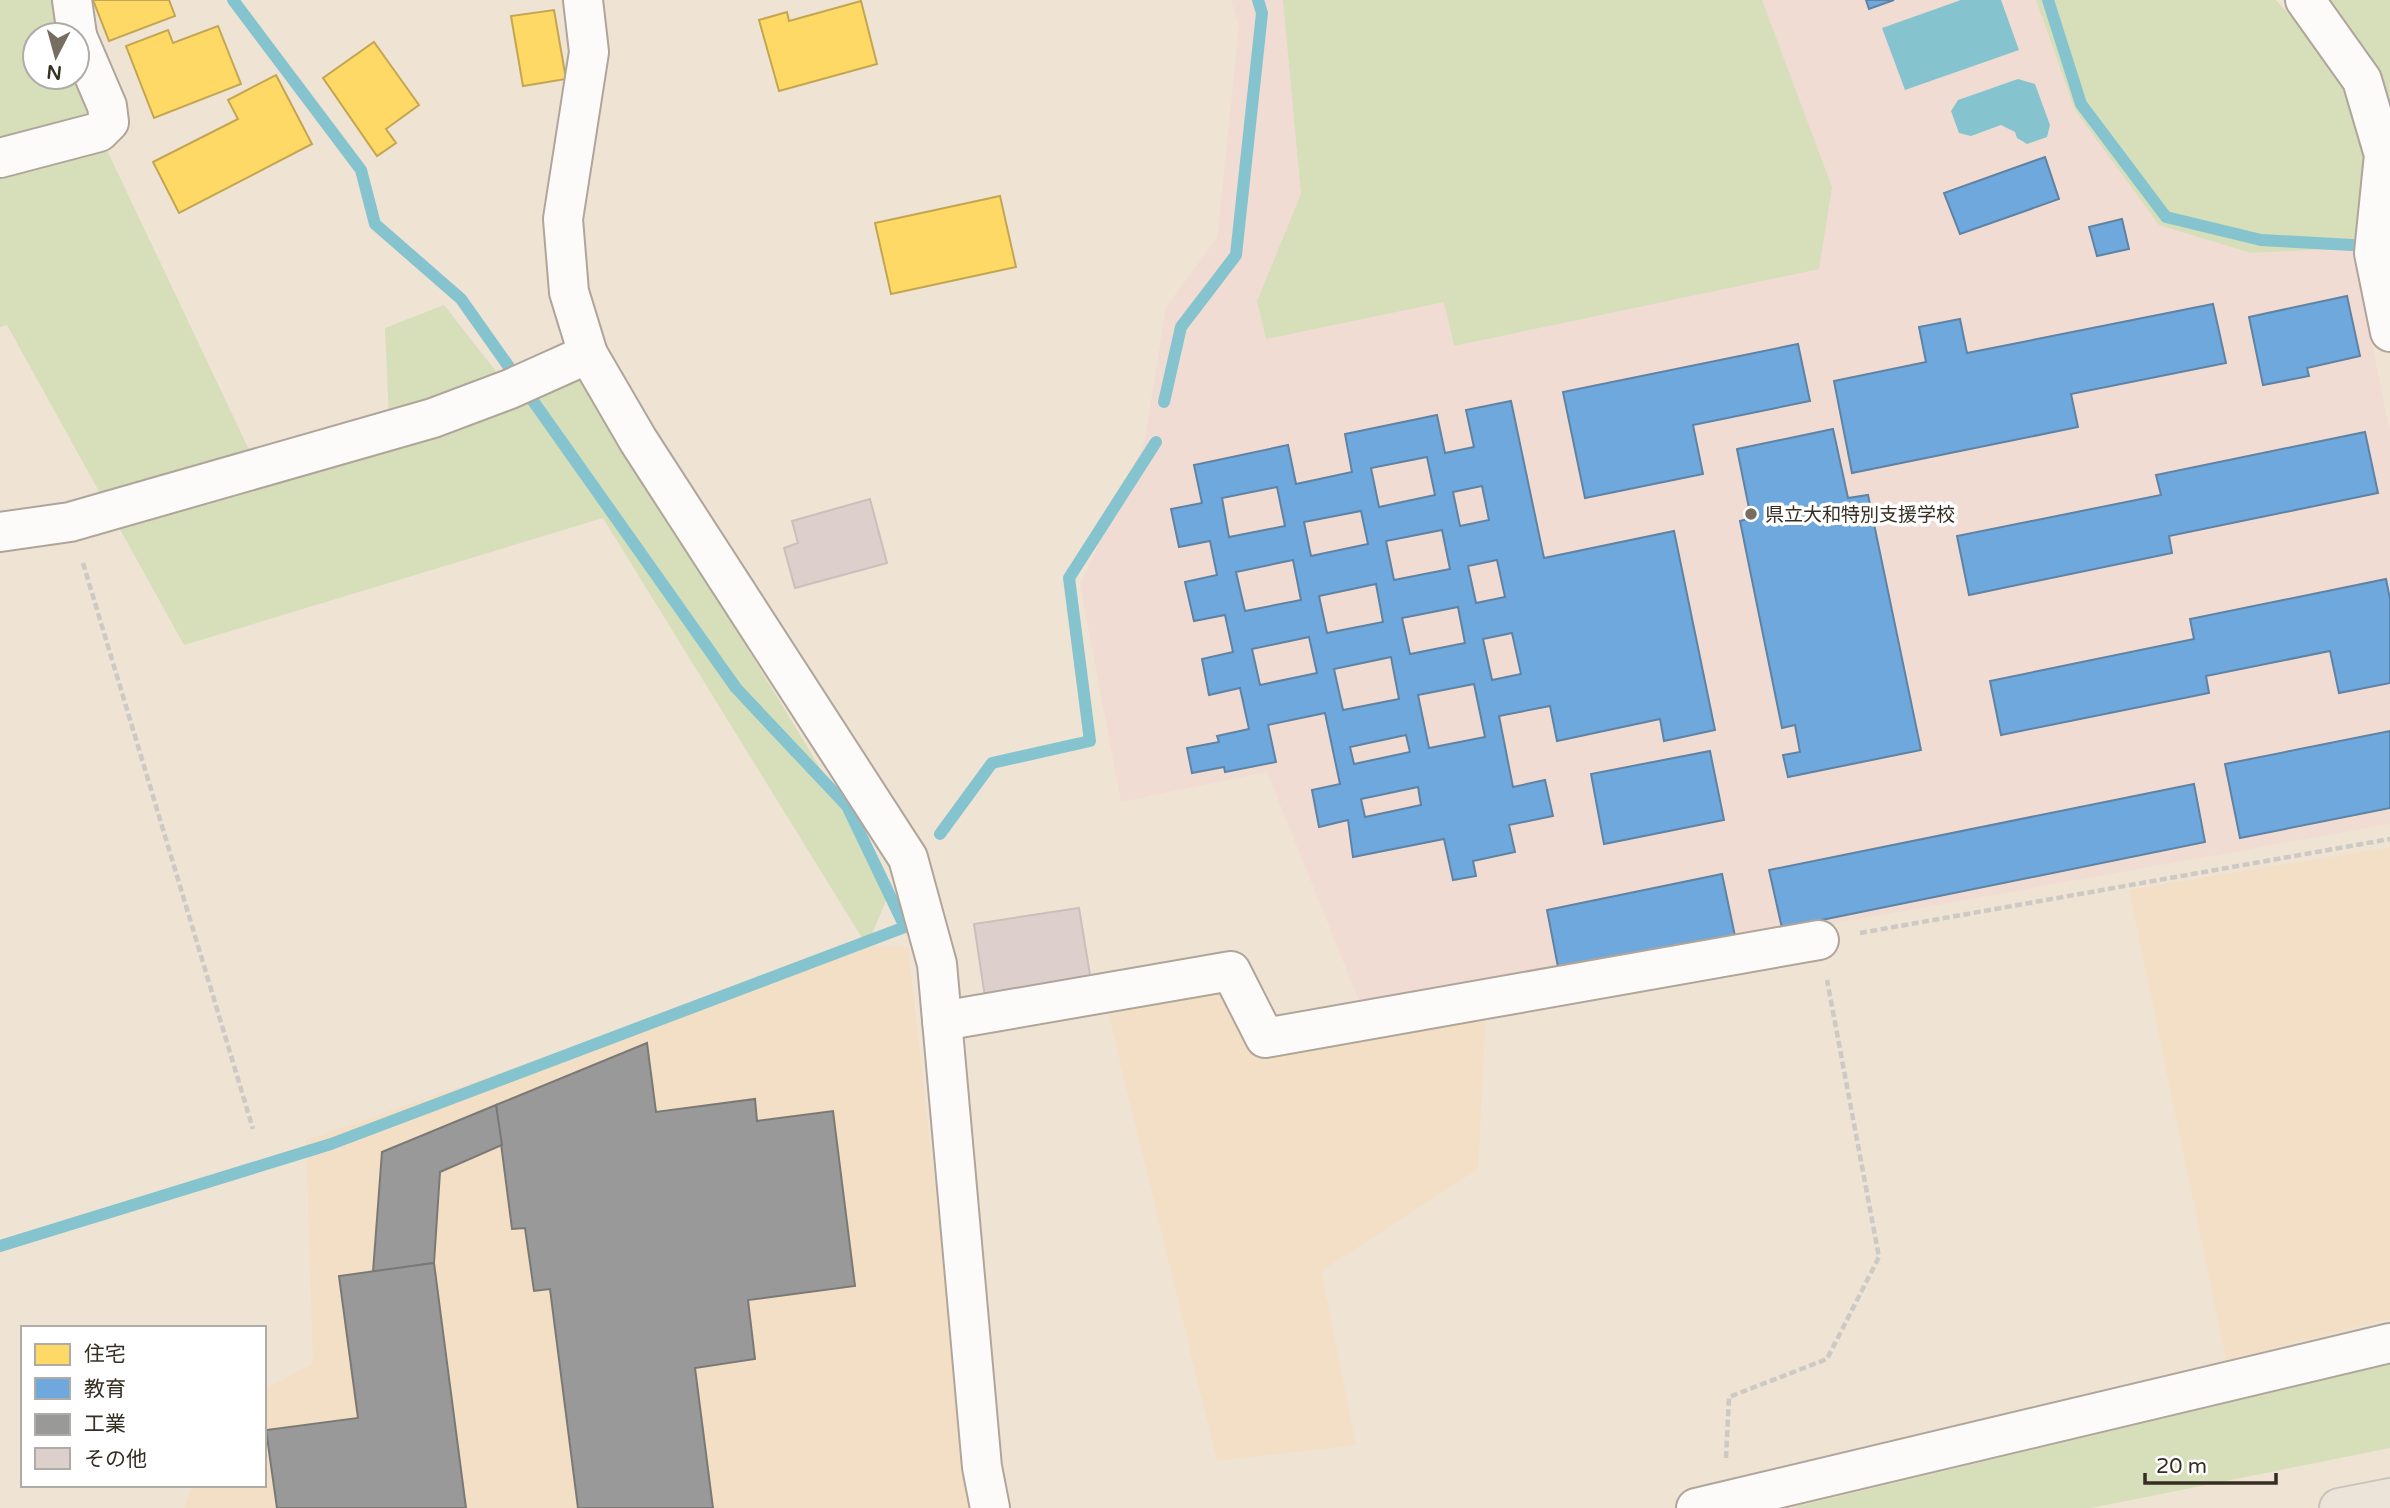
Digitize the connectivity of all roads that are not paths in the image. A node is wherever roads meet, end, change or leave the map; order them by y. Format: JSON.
{"nodes":[{"id":1,"x":72,"y":0,"type":"edge"},
{"id":2,"x":583,"y":0,"type":"edge"},
{"id":3,"x":2305,"y":0,"type":"edge"},
{"id":4,"x":75,"y":21,"type":"edge"},
{"id":5,"x":91,"y":68,"type":"edge"},
{"id":6,"x":0,"y":158,"type":"edge"},
{"id":7,"x":2390,"y":332,"type":"edge"},
{"id":8,"x":588,"y":354,"type":"junction"},
{"id":9,"x":0,"y":532,"type":"edge"},
{"id":10,"x":1819,"y":940,"type":"road end"},
{"id":11,"x":942,"y":1021,"type":"junction"},
{"id":12,"x":2390,"y":1343,"type":"edge"},
{"id":13,"x":2390,"y":1498,"type":"edge"},
{"id":14,"x":1710,"y":1505,"type":"edge"},
{"id":15,"x":990,"y":1508,"type":"edge"},
{"id":16,"x":2339,"y":1508,"type":"edge"}],
"edges":[{"from":1,"to":4,"type":"street"},
{"from":2,"to":8,"type":"street"},
{"from":3,"to":7,"type":"street"},
{"from":5,"to":6,"type":"street"},
{"from":8,"to":9,"type":"street"},
{"from":8,"to":11,"type":"street"},
{"from":10,"to":11,"type":"street"},
{"from":11,"to":15,"type":"street"},
{"from":12,"to":14,"type":"street"},
{"from":13,"to":16,"type":"highway"}]}
